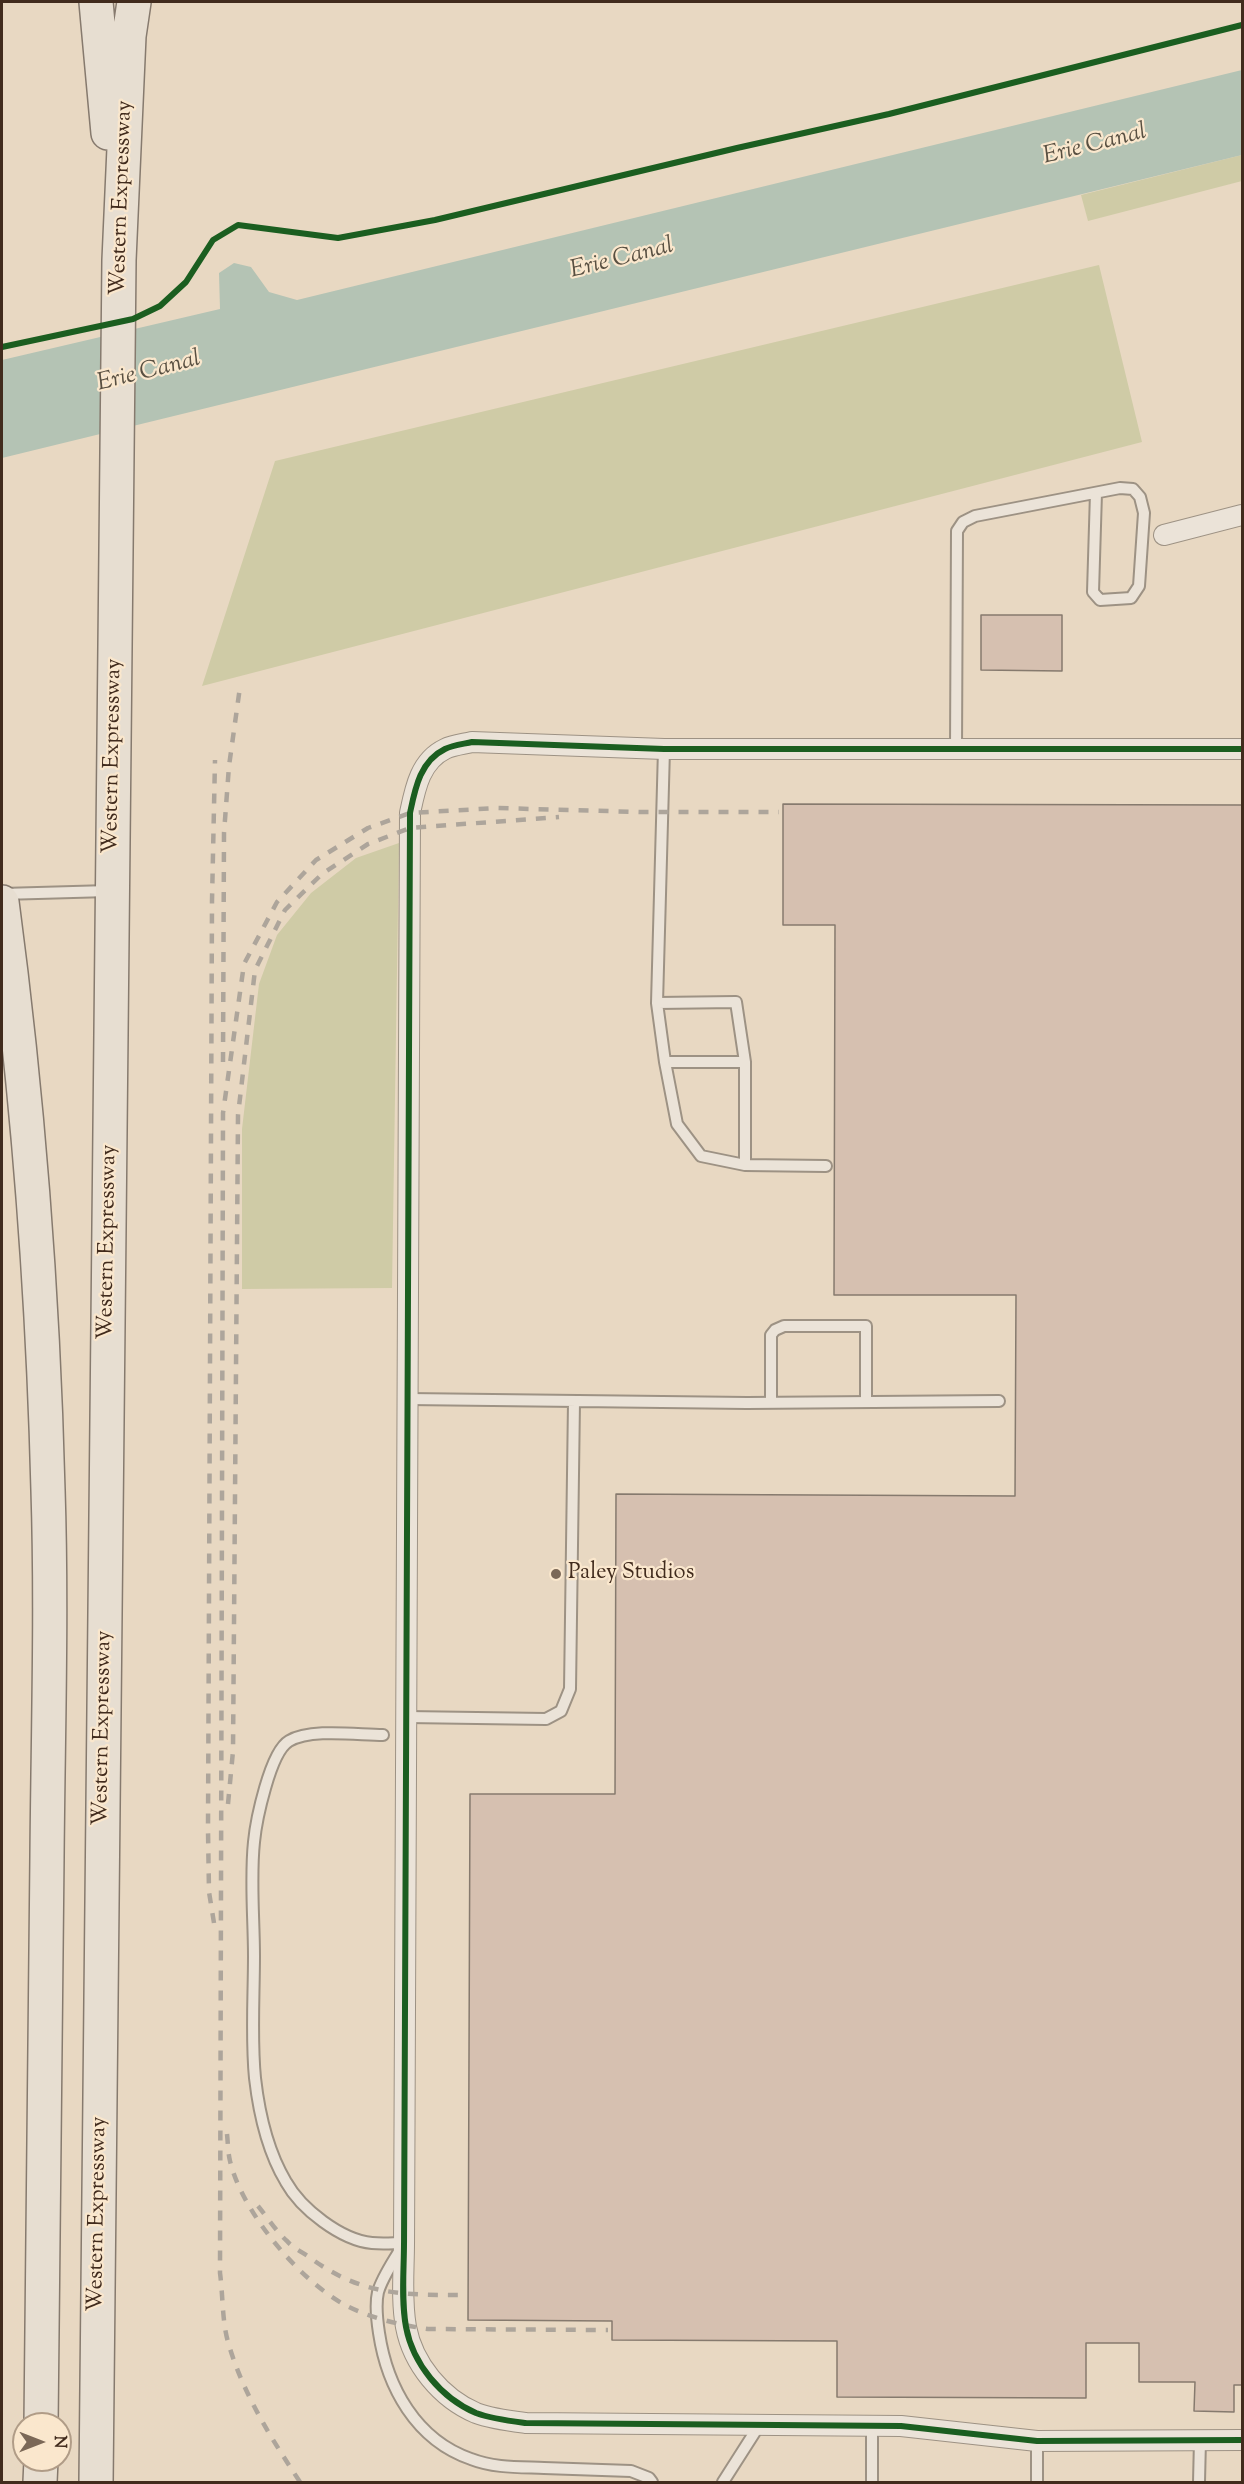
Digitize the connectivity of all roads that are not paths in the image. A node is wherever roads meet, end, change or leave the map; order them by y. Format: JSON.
{"nodes":[{"id":1,"x":96,"y":2,"type":"edge"},
{"id":2,"x":134,"y":2,"type":"edge"},
{"id":3,"x":119,"y":260,"type":"junction"},
{"id":4,"x":1096,"y":493,"type":"junction"},
{"id":5,"x":1242,"y":515,"type":"edge"},
{"id":6,"x":1164,"y":535,"type":"joint"},
{"id":7,"x":1142,"y":538,"type":"junction"},
{"id":8,"x":664,"y":748,"type":"junction"},
{"id":9,"x":956,"y":749,"type":"junction"},
{"id":10,"x":1242,"y":750,"type":"edge"},
{"id":11,"x":112,"y":891,"type":"junction"},
{"id":12,"x":2,"y":894,"type":"edge"},
{"id":13,"x":2,"y":902,"type":"edge"},
{"id":14,"x":657,"y":1003,"type":"junction"},
{"id":15,"x":665,"y":1062,"type":"junction"},
{"id":16,"x":745,"y":1062,"type":"junction"},
{"id":17,"x":746,"y":1165,"type":"junction"},
{"id":18,"x":826,"y":1166,"type":"dead end"},
{"id":19,"x":408,"y":1399,"type":"junction"},
{"id":20,"x":999,"y":1401,"type":"dead end"},
{"id":21,"x":574,"y":1402,"type":"junction"},
{"id":22,"x":866,"y":1402,"type":"junction"},
{"id":23,"x":771,"y":1403,"type":"junction"},
{"id":24,"x":406,"y":1717,"type":"junction"},
{"id":25,"x":383,"y":1736,"type":"dead end"},
{"id":26,"x":404,"y":2243,"type":"junction"},
{"id":27,"x":41,"y":2412,"type":"edge"},
{"id":28,"x":760,"y":2424,"type":"junction"},
{"id":29,"x":872,"y":2426,"type":"junction"},
{"id":30,"x":1200,"y":2440,"type":"junction"},
{"id":31,"x":1242,"y":2440,"type":"edge"},
{"id":32,"x":1037,"y":2441,"type":"junction"},
{"id":33,"x":96,"y":2482,"type":"edge"},
{"id":34,"x":652,"y":2482,"type":"edge"},
{"id":35,"x":723,"y":2482,"type":"edge"},
{"id":36,"x":872,"y":2482,"type":"edge"},
{"id":37,"x":1037,"y":2482,"type":"edge"},
{"id":38,"x":1199,"y":2482,"type":"edge"}],
"edges":[{"from":1,"to":3,"type":"highway"},
{"from":2,"to":3,"type":"highway","name":"Western Expressway"},
{"from":3,"to":11,"type":"highway","name":"Western Expressway"},
{"from":4,"to":7,"type":"lane"},
{"from":4,"to":7,"type":"lane"},
{"from":4,"to":9,"type":"lane"},
{"from":5,"to":6,"type":"street"},
{"from":6,"to":7,"type":"lane"},
{"from":8,"to":9,"type":"street"},
{"from":8,"to":14,"type":"lane"},
{"from":8,"to":19,"type":"street"},
{"from":9,"to":10,"type":"street"},
{"from":11,"to":12,"type":"lane"},
{"from":11,"to":33,"type":"highway","name":"Western Expressway"},
{"from":13,"to":27,"type":"highway"},
{"from":14,"to":15,"type":"lane"},
{"from":14,"to":16,"type":"lane"},
{"from":15,"to":16,"type":"lane"},
{"from":15,"to":17,"type":"lane"},
{"from":16,"to":17,"type":"lane"},
{"from":17,"to":18,"type":"lane"},
{"from":19,"to":21,"type":"lane"},
{"from":19,"to":24,"type":"street"},
{"from":20,"to":22,"type":"lane"},
{"from":21,"to":23,"type":"lane"},
{"from":21,"to":24,"type":"lane"},
{"from":22,"to":23,"type":"lane"},
{"from":22,"to":23,"type":"lane"},
{"from":24,"to":26,"type":"street"},
{"from":25,"to":26,"type":"lane"},
{"from":26,"to":28,"type":"street"},
{"from":26,"to":34,"type":"lane"},
{"from":28,"to":29,"type":"street"},
{"from":28,"to":35,"type":"lane"},
{"from":29,"to":32,"type":"street"},
{"from":29,"to":36,"type":"lane"},
{"from":30,"to":31,"type":"street"},
{"from":30,"to":32,"type":"street"},
{"from":30,"to":38,"type":"lane"},
{"from":32,"to":37,"type":"lane"}]}
